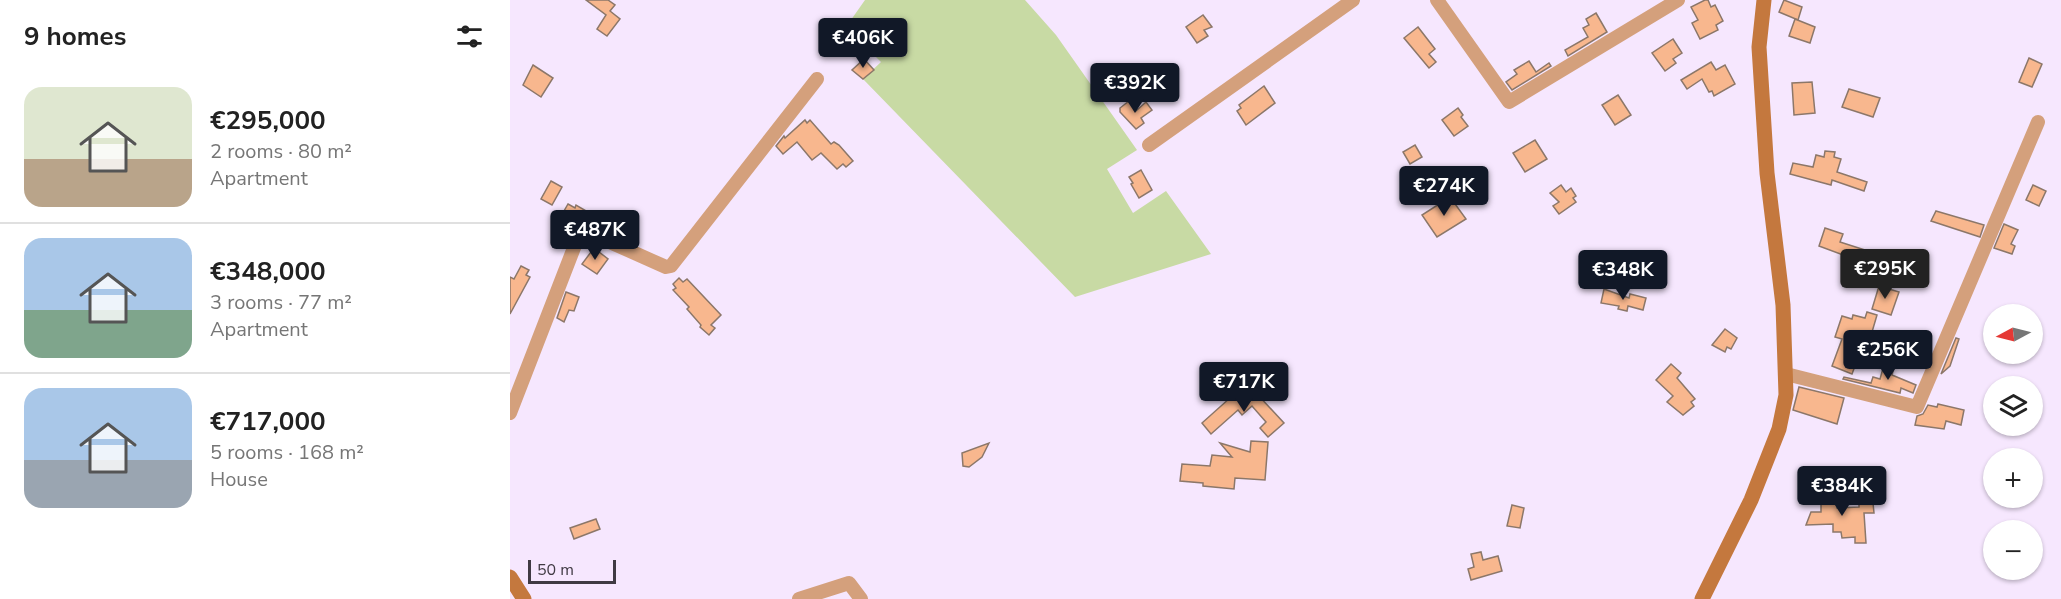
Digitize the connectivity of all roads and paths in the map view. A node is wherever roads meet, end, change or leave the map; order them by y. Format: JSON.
{"nodes":[{"id":1,"x":1353,"y":0,"type":"edge"},
{"id":2,"x":1437,"y":0,"type":"edge"},
{"id":3,"x":1678,"y":0,"type":"edge"},
{"id":4,"x":1764,"y":0,"type":"edge"},
{"id":5,"x":817,"y":79,"type":"dead end"},
{"id":6,"x":2038,"y":122,"type":"dead end"},
{"id":7,"x":1149,"y":144,"type":"dead end"},
{"id":8,"x":1786,"y":374,"type":"junction"},
{"id":9,"x":510,"y":413,"type":"edge"},
{"id":10,"x":510,"y":577,"type":"edge"},
{"id":11,"x":524,"y":599,"type":"edge"},
{"id":12,"x":799,"y":599,"type":"edge"},
{"id":13,"x":861,"y":599,"type":"edge"},
{"id":14,"x":1702,"y":599,"type":"edge"}],
"edges":[{"from":1,"to":7,"type":"street"},
{"from":2,"to":3,"type":"street"},
{"from":4,"to":8,"type":"main road"},
{"from":5,"to":9,"type":"street"},
{"from":6,"to":8,"type":"street"},
{"from":8,"to":14,"type":"main road"},
{"from":10,"to":11,"type":"main road"},
{"from":12,"to":13,"type":"street"}]}
